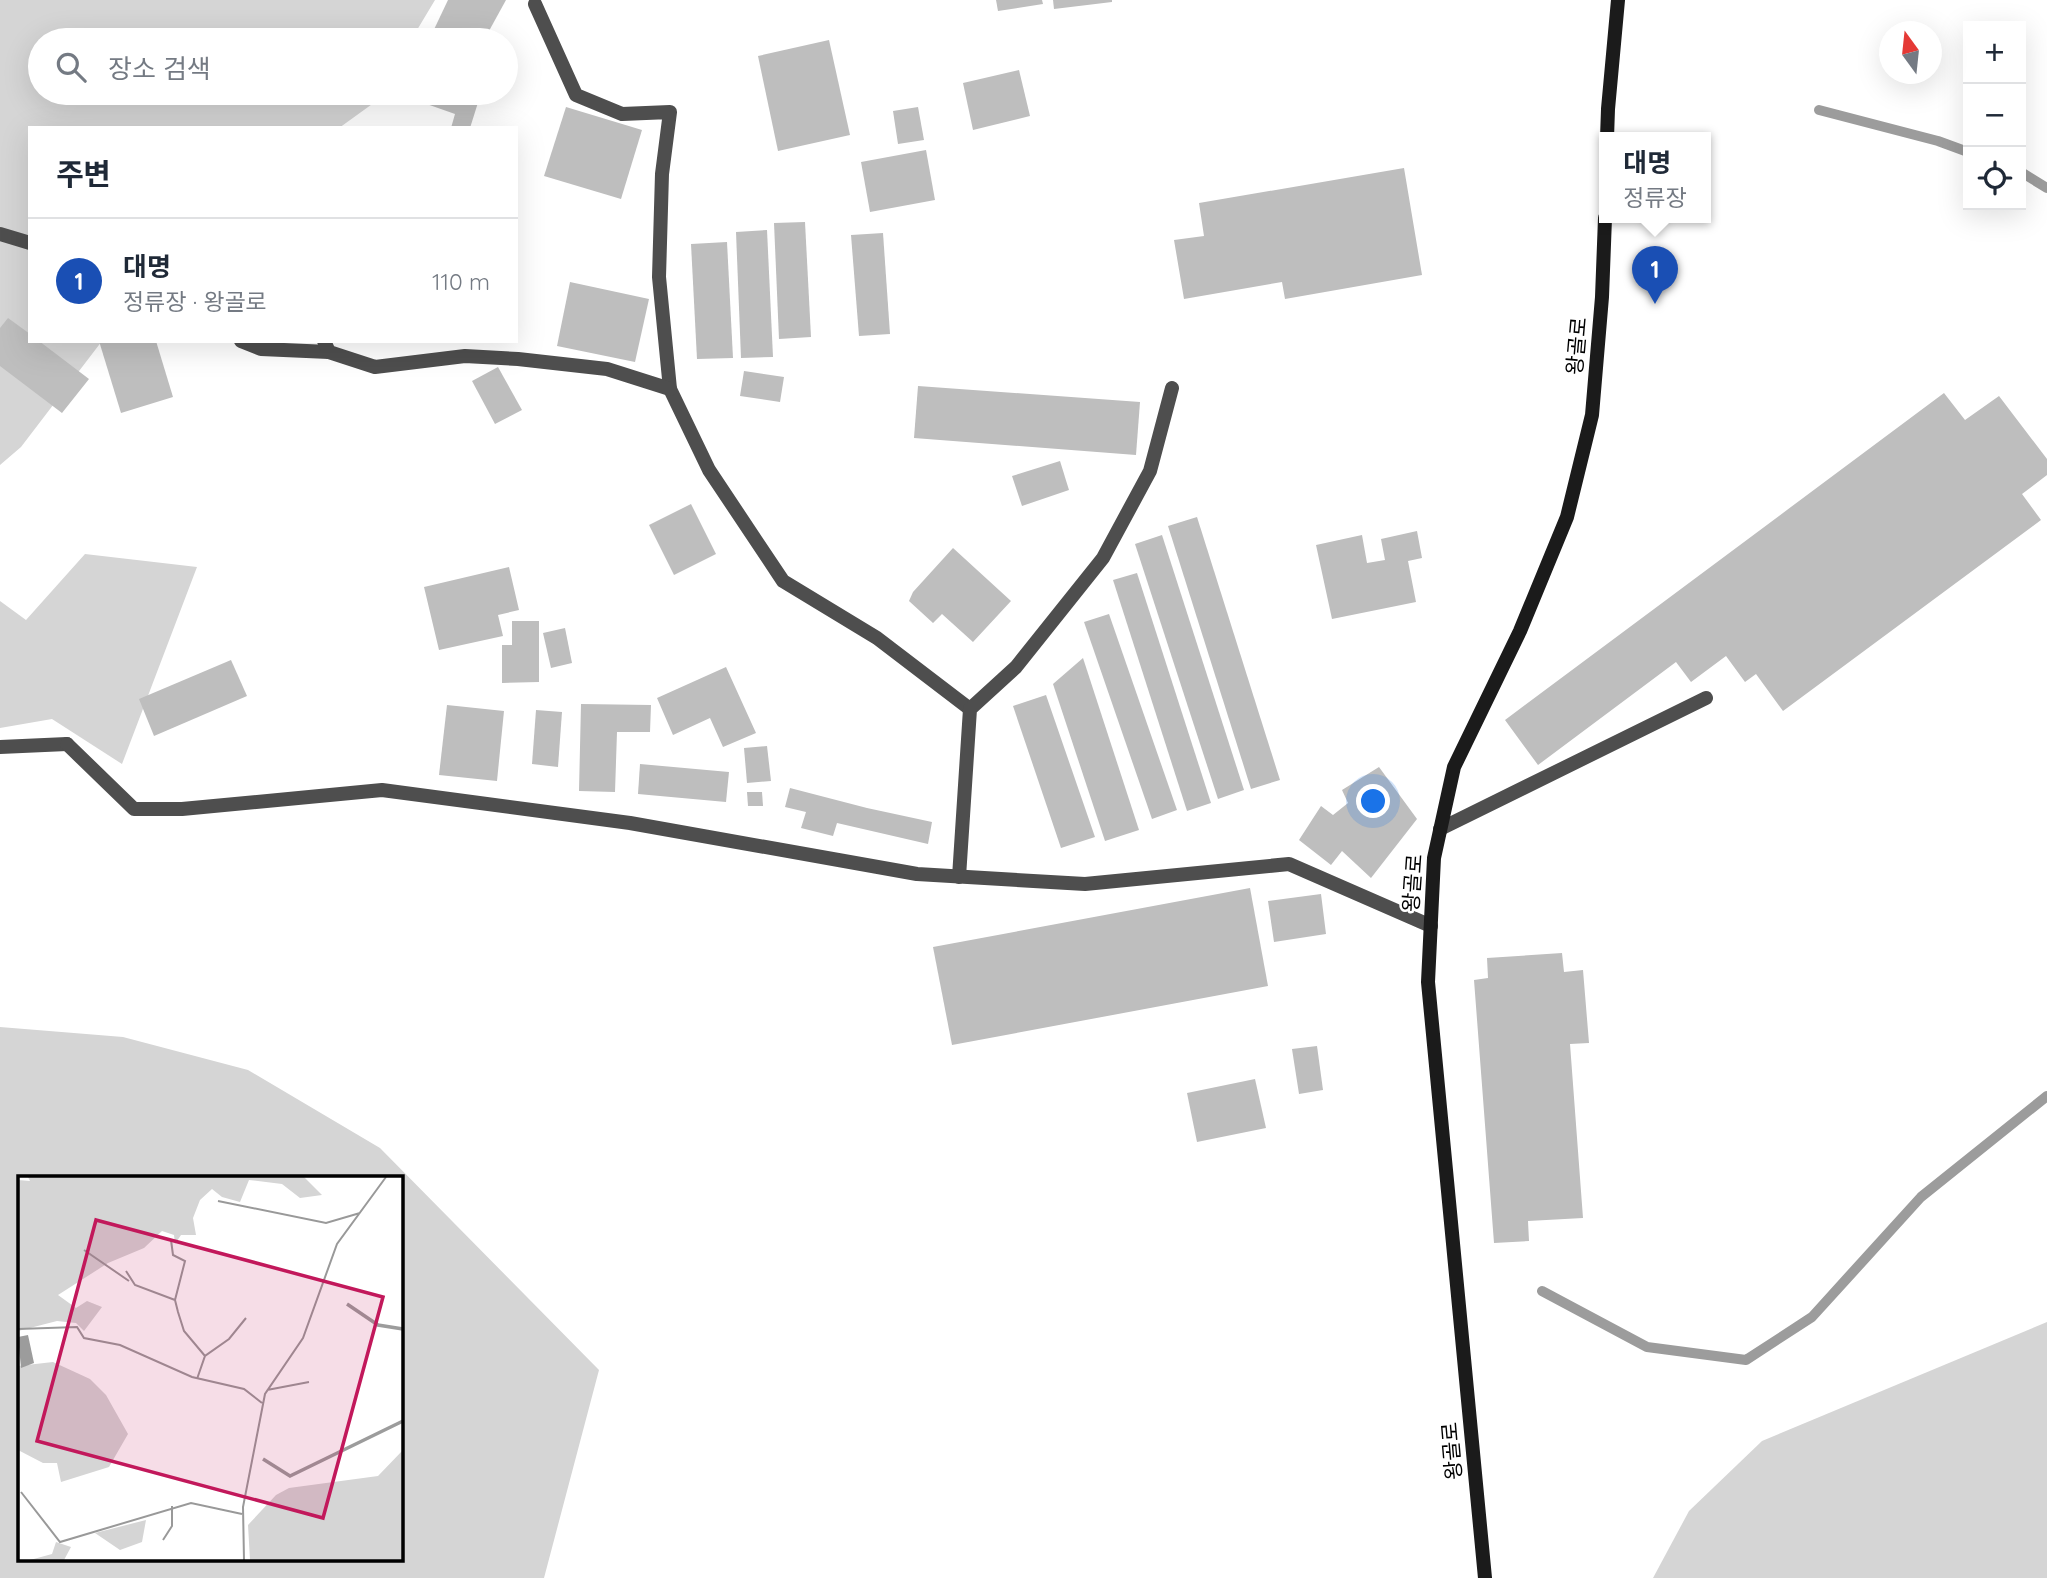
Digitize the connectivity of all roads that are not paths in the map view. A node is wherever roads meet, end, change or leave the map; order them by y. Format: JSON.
{"nodes":[{"id":1,"x":1618,"y":0,"type":"edge"},
{"id":2,"x":536,"y":4,"type":"dead end"},
{"id":3,"x":1607,"y":132,"type":"edge"},
{"id":4,"x":1605,"y":223,"type":"edge"},
{"id":5,"x":0,"y":234,"type":"edge"},
{"id":6,"x":28,"y":242,"type":"edge"},
{"id":7,"x":246,"y":343,"type":"edge"},
{"id":8,"x":327,"y":346,"type":"edge"},
{"id":9,"x":1172,"y":388,"type":"dead end"},
{"id":10,"x":670,"y":389,"type":"junction"},
{"id":11,"x":1706,"y":698,"type":"dead end"},
{"id":12,"x":970,"y":709,"type":"junction"},
{"id":13,"x":0,"y":747,"type":"edge"},
{"id":14,"x":1440,"y":829,"type":"junction"},
{"id":15,"x":959,"y":877,"type":"junction"},
{"id":16,"x":1431,"y":926,"type":"junction"},
{"id":17,"x":1485,"y":1578,"type":"edge"}],
"edges":[{"from":1,"to":3,"type":"main road"},
{"from":2,"to":10,"type":"street"},
{"from":4,"to":14,"type":"main road","name":"왕골로"},
{"from":5,"to":6,"type":"street"},
{"from":7,"to":8,"type":"street"},
{"from":8,"to":10,"type":"street"},
{"from":9,"to":12,"type":"street"},
{"from":10,"to":12,"type":"street"},
{"from":11,"to":14,"type":"street"},
{"from":12,"to":15,"type":"street"},
{"from":13,"to":15,"type":"street"},
{"from":14,"to":16,"type":"main road","name":"왕골로"},
{"from":15,"to":16,"type":"street"},
{"from":16,"to":17,"type":"main road","name":"왕골로"}]}
